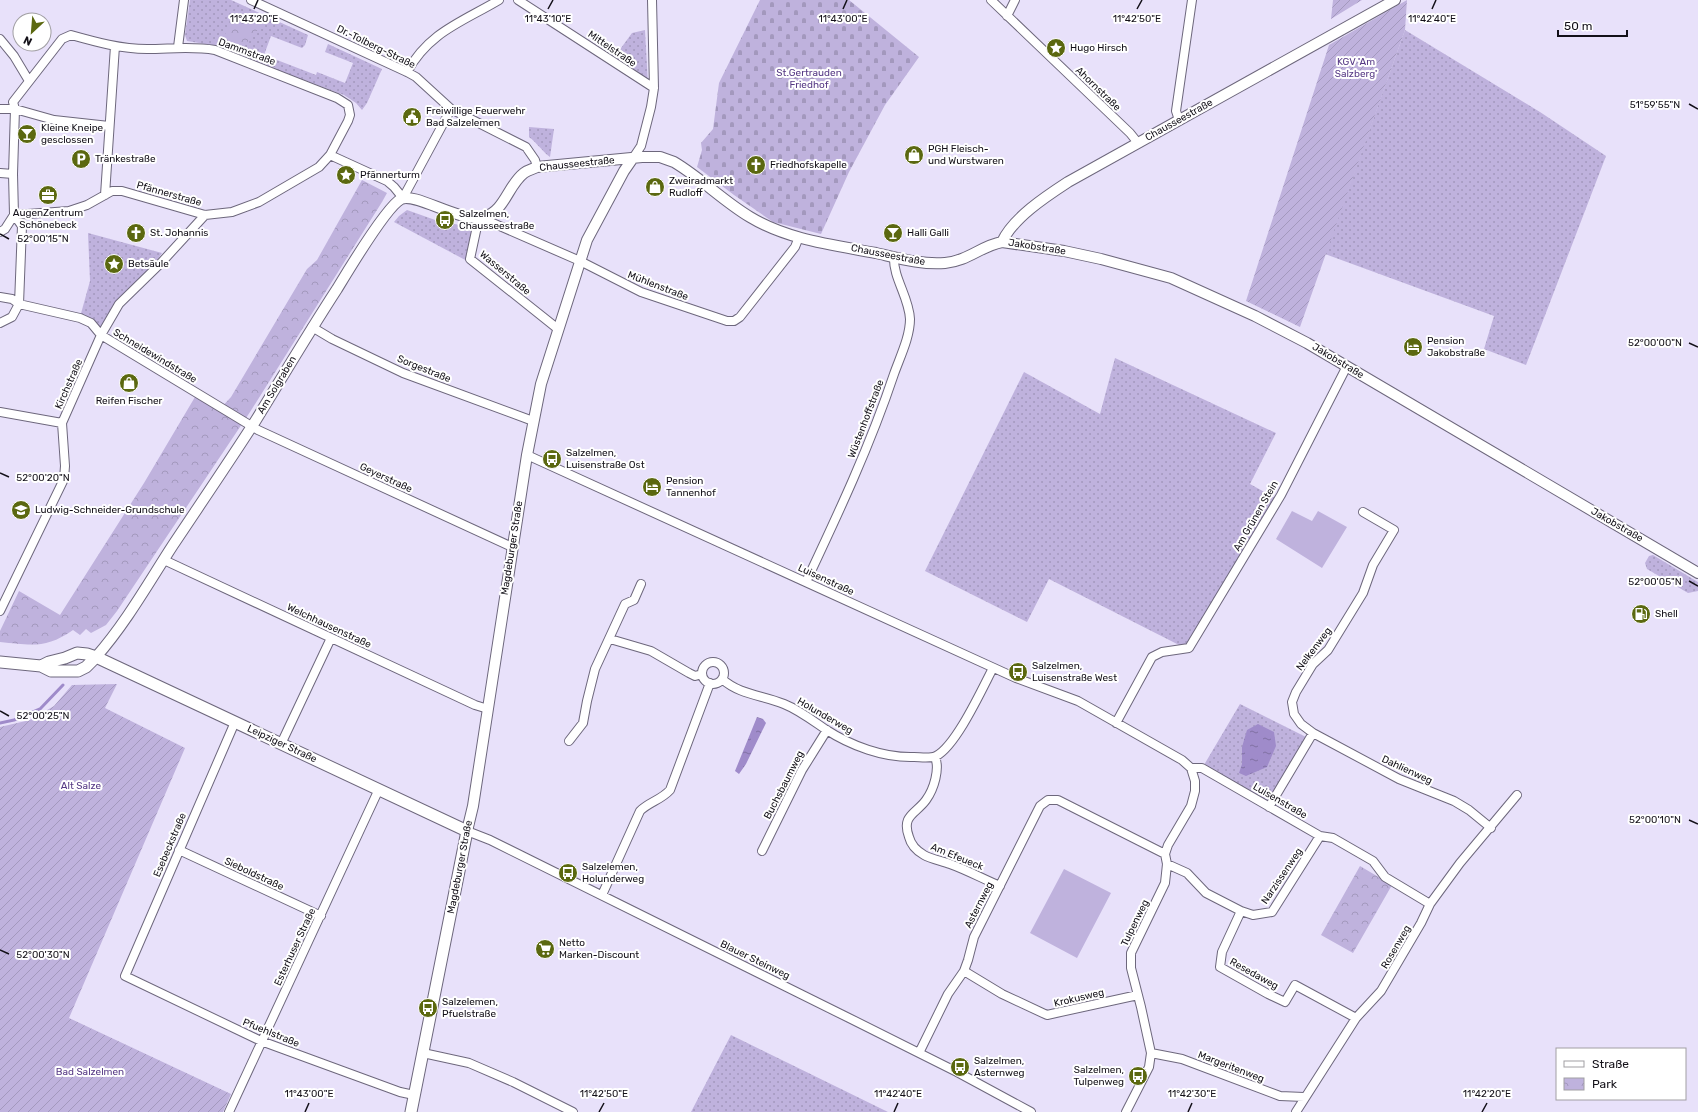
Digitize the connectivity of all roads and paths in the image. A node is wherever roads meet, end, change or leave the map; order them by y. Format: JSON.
{"nodes":[{"id":1,"x":184,"y":0,"type":"edge"},
{"id":2,"x":251,"y":0,"type":"edge"},
{"id":3,"x":499,"y":0,"type":"edge"},
{"id":4,"x":518,"y":0,"type":"edge"},
{"id":5,"x":652,"y":0,"type":"edge"},
{"id":6,"x":990,"y":0,"type":"edge"},
{"id":7,"x":1015,"y":0,"type":"edge"},
{"id":8,"x":1192,"y":0,"type":"edge"},
{"id":9,"x":1395,"y":0,"type":"edge"},
{"id":10,"x":1007,"y":16,"type":"junction"},
{"id":11,"x":0,"y":39,"type":"edge"},
{"id":12,"x":115,"y":46,"type":"junction"},
{"id":13,"x":178,"y":47,"type":"junction"},
{"id":14,"x":407,"y":72,"type":"junction"},
{"id":15,"x":29,"y":81,"type":"junction"},
{"id":16,"x":654,"y":88,"type":"junction"},
{"id":17,"x":348,"y":105,"type":"joint"},
{"id":18,"x":0,"y":109,"type":"edge"},
{"id":19,"x":15,"y":109,"type":"junction"},
{"id":20,"x":451,"y":109,"type":"junction"},
{"id":21,"x":1179,"y":120,"type":"junction"},
{"id":22,"x":110,"y":126,"type":"junction"},
{"id":23,"x":1138,"y":143,"type":"junction"},
{"id":24,"x":330,"y":155,"type":"junction"},
{"id":25,"x":633,"y":158,"type":"junction"},
{"id":26,"x":537,"y":167,"type":"junction"},
{"id":27,"x":0,"y":173,"type":"edge"},
{"id":28,"x":13,"y":174,"type":"junction"},
{"id":29,"x":105,"y":195,"type":"junction"},
{"id":30,"x":403,"y":198,"type":"junction"},
{"id":31,"x":14,"y":215,"type":"junction"},
{"id":32,"x":205,"y":215,"type":"junction"},
{"id":33,"x":479,"y":217,"type":"junction"},
{"id":34,"x":0,"y":232,"type":"edge"},
{"id":35,"x":799,"y":237,"type":"junction"},
{"id":36,"x":1002,"y":242,"type":"junction"},
{"id":37,"x":894,"y":257,"type":"junction"},
{"id":38,"x":580,"y":261,"type":"junction"},
{"id":39,"x":0,"y":297,"type":"edge"},
{"id":40,"x":19,"y":304,"type":"junction"},
{"id":41,"x":0,"y":323,"type":"edge"},
{"id":42,"x":312,"y":327,"type":"junction"},
{"id":43,"x":558,"y":330,"type":"junction"},
{"id":44,"x":101,"y":335,"type":"junction"},
{"id":45,"x":1347,"y":366,"type":"junction"},
{"id":46,"x":0,"y":412,"type":"edge"},
{"id":47,"x":533,"y":421,"type":"junction"},
{"id":48,"x":62,"y":423,"type":"junction"},
{"id":49,"x":252,"y":426,"type":"junction"},
{"id":50,"x":527,"y":455,"type":"junction"},
{"id":51,"x":1363,"y":512,"type":"dead end"},
{"id":52,"x":512,"y":547,"type":"junction"},
{"id":53,"x":164,"y":560,"type":"junction"},
{"id":54,"x":1698,"y":573,"type":"edge"},
{"id":55,"x":806,"y":582,"type":"junction"},
{"id":56,"x":640,"y":584,"type":"dead end"},
{"id":57,"x":0,"y":611,"type":"edge"},
{"id":58,"x":331,"y":638,"type":"junction"},
{"id":59,"x":610,"y":639,"type":"junction"},
{"id":60,"x":96,"y":657,"type":"junction"},
{"id":61,"x":0,"y":662,"type":"edge"},
{"id":62,"x":41,"y":666,"type":"junction"},
{"id":63,"x":994,"y":668,"type":"junction"},
{"id":64,"x":702,"y":674,"type":"junction"},
{"id":65,"x":722,"y":679,"type":"junction"},
{"id":66,"x":710,"y":683,"type":"junction"},
{"id":67,"x":488,"y":709,"type":"junction"},
{"id":68,"x":236,"y":722,"type":"junction"},
{"id":69,"x":1116,"y":723,"type":"junction"},
{"id":70,"x":827,"y":730,"type":"junction"},
{"id":71,"x":1313,"y":733,"type":"junction"},
{"id":72,"x":569,"y":741,"type":"dead end"},
{"id":73,"x":282,"y":744,"type":"junction"},
{"id":74,"x":935,"y":756,"type":"junction"},
{"id":75,"x":1191,"y":768,"type":"junction"},
{"id":76,"x":379,"y":789,"type":"junction"},
{"id":77,"x":1517,"y":795,"type":"dead end"},
{"id":78,"x":1269,"y":807,"type":"junction"},
{"id":79,"x":1491,"y":828,"type":"junction"},
{"id":80,"x":467,"y":831,"type":"junction"},
{"id":81,"x":1320,"y":836,"type":"junction"},
{"id":82,"x":178,"y":850,"type":"junction"},
{"id":83,"x":762,"y":851,"type":"dead end"},
{"id":84,"x":1165,"y":854,"type":"junction"},
{"id":85,"x":1167,"y":864,"type":"junction"},
{"id":86,"x":1000,"y":886,"type":"junction"},
{"id":87,"x":602,"y":895,"type":"junction"},
{"id":88,"x":1430,"y":904,"type":"junction"},
{"id":89,"x":1241,"y":911,"type":"junction"},
{"id":90,"x":321,"y":916,"type":"junction"},
{"id":91,"x":964,"y":971,"type":"junction"},
{"id":92,"x":125,"y":976,"type":"joint"},
{"id":93,"x":1138,"y":995,"type":"junction"},
{"id":94,"x":1356,"y":1018,"type":"junction"},
{"id":95,"x":261,"y":1041,"type":"junction"},
{"id":96,"x":423,"y":1053,"type":"junction"},
{"id":97,"x":919,"y":1053,"type":"junction"},
{"id":98,"x":1151,"y":1053,"type":"junction"},
{"id":99,"x":414,"y":1095,"type":"junction"},
{"id":100,"x":1304,"y":1097,"type":"junction"},
{"id":101,"x":229,"y":1112,"type":"edge"},
{"id":102,"x":411,"y":1112,"type":"edge"},
{"id":103,"x":573,"y":1112,"type":"edge"},
{"id":104,"x":1031,"y":1112,"type":"edge"},
{"id":105,"x":1126,"y":1112,"type":"edge"},
{"id":106,"x":1296,"y":1112,"type":"edge"}],
"edges":[{"from":1,"to":13,"type":"street"},
{"from":2,"to":14,"type":"street","name":"Dr.-Tolberg-Straße"},
{"from":3,"to":14,"type":"street"},
{"from":4,"to":16,"type":"street","name":"Mittelstraße"},
{"from":5,"to":16,"type":"street","name":"Magdeburger Straße"},
{"from":6,"to":10,"type":"street","name":"Ahornstraße"},
{"from":7,"to":10,"type":"street"},
{"from":8,"to":21,"type":"street"},
{"from":9,"to":21,"type":"street","name":"Chausseestraße"},
{"from":10,"to":23,"type":"street","name":"Ahornstraße"},
{"from":11,"to":15,"type":"street"},
{"from":12,"to":13,"type":"street","name":"Dammstraße"},
{"from":12,"to":15,"type":"street","name":"Dammstraße"},
{"from":12,"to":22,"type":"street"},
{"from":13,"to":17,"type":"street","name":"Dammstraße"},
{"from":14,"to":20,"type":"street","name":"Dr.-Tolberg-Straße"},
{"from":15,"to":19,"type":"street"},
{"from":16,"to":25,"type":"street","name":"Magdeburger Straße"},
{"from":17,"to":24,"type":"street","name":"Pfännerstraße"},
{"from":18,"to":19,"type":"street"},
{"from":19,"to":22,"type":"street"},
{"from":19,"to":28,"type":"street"},
{"from":20,"to":26,"type":"street","name":"Dr.-Tolberg-Straße"},
{"from":20,"to":30,"type":"street","name":"Am Solgraben"},
{"from":21,"to":23,"type":"street","name":"Chausseestraße"},
{"from":22,"to":29,"type":"street"},
{"from":23,"to":36,"type":"street","name":"Chausseestraße"},
{"from":24,"to":30,"type":"street"},
{"from":24,"to":32,"type":"street","name":"Pfännerstraße"},
{"from":25,"to":26,"type":"street","name":"Chausseestraße"},
{"from":25,"to":35,"type":"street","name":"Chausseestraße"},
{"from":25,"to":38,"type":"street","name":"Magdeburger Straße"},
{"from":26,"to":33,"type":"street","name":"Chausseestraße"},
{"from":27,"to":28,"type":"street"},
{"from":28,"to":31,"type":"street"},
{"from":29,"to":31,"type":"street","name":"Pfännerstraße"},
{"from":29,"to":32,"type":"street","name":"Pfännerstraße"},
{"from":30,"to":33,"type":"street"},
{"from":30,"to":42,"type":"street","name":"Am Solgraben"},
{"from":31,"to":34,"type":"street"},
{"from":31,"to":40,"type":"street"},
{"from":32,"to":44,"type":"street","name":"Kirchstraße"},
{"from":33,"to":38,"type":"street","name":"Mühlenstraße"},
{"from":33,"to":43,"type":"street","name":"Wasserstraße"},
{"from":35,"to":37,"type":"street","name":"Chausseestraße"},
{"from":35,"to":38,"type":"street","name":"Mühlenstraße"},
{"from":36,"to":37,"type":"street","name":"Chausseestraße"},
{"from":36,"to":45,"type":"street","name":"Jakobstraße"},
{"from":37,"to":55,"type":"street","name":"Wüstenhoffstraße"},
{"from":38,"to":43,"type":"street","name":"Magdeburger Straße"},
{"from":39,"to":40,"type":"street","name":"Schneidewindstraße"},
{"from":40,"to":41,"type":"street"},
{"from":40,"to":44,"type":"street","name":"Schneidewindstraße"},
{"from":42,"to":47,"type":"street","name":"Sorgestraße"},
{"from":42,"to":49,"type":"street","name":"Am Solgraben"},
{"from":43,"to":47,"type":"street","name":"Magdeburger Straße"},
{"from":44,"to":48,"type":"street","name":"Kirchstraße"},
{"from":44,"to":49,"type":"street","name":"Schneidewindstraße"},
{"from":45,"to":54,"type":"street","name":"Jakobstraße"},
{"from":45,"to":69,"type":"street","name":"Am Grünen Stein"},
{"from":46,"to":48,"type":"street"},
{"from":47,"to":50,"type":"street","name":"Magdeburger Straße"},
{"from":48,"to":57,"type":"street","name":"Kirchstraße"},
{"from":49,"to":52,"type":"street","name":"Geyerstraße"},
{"from":49,"to":53,"type":"street","name":"Am Solgraben"},
{"from":50,"to":52,"type":"street","name":"Magdeburger Straße"},
{"from":50,"to":55,"type":"street","name":"Luisenstraße"},
{"from":51,"to":71,"type":"street","name":"Nelkenweg"},
{"from":52,"to":67,"type":"street","name":"Magdeburger Straße"},
{"from":53,"to":58,"type":"street","name":"Welchhausenstraße"},
{"from":53,"to":60,"type":"street","name":"Am Solgraben"},
{"from":55,"to":63,"type":"street","name":"Luisenstraße"},
{"from":56,"to":59,"type":"street"},
{"from":58,"to":67,"type":"street","name":"Welchhausenstraße"},
{"from":58,"to":73,"type":"street"},
{"from":59,"to":64,"type":"street"},
{"from":59,"to":72,"type":"street"},
{"from":60,"to":62,"type":"main road","name":"Leipziger Straße"},
{"from":60,"to":62,"type":"main road","name":"Leipziger Straße"},
{"from":60,"to":68,"type":"main road","name":"Leipziger Straße"},
{"from":61,"to":62,"type":"main road","name":"Leipziger Straße"},
{"from":63,"to":69,"type":"street","name":"Luisenstraße"},
{"from":63,"to":74,"type":"street"},
{"from":64,"to":65,"type":"street"},
{"from":64,"to":66,"type":"street"},
{"from":65,"to":66,"type":"street"},
{"from":65,"to":70,"type":"street","name":"Holunderweg"},
{"from":66,"to":87,"type":"street"},
{"from":67,"to":80,"type":"street","name":"Magdeburger Straße"},
{"from":68,"to":73,"type":"main road","name":"Leipziger Straße"},
{"from":68,"to":82,"type":"street","name":"Esebeckstraße"},
{"from":69,"to":75,"type":"street","name":"Luisenstraße"},
{"from":70,"to":74,"type":"street","name":"Holunderweg"},
{"from":70,"to":83,"type":"street","name":"Buchsbaumweg"},
{"from":71,"to":78,"type":"street"},
{"from":71,"to":79,"type":"street","name":"Dahlienweg"},
{"from":73,"to":76,"type":"main road","name":"Leipziger Straße"},
{"from":74,"to":86,"type":"street","name":"Am Efeueck"},
{"from":75,"to":78,"type":"street","name":"Luisenstraße"},
{"from":75,"to":84,"type":"street"},
{"from":76,"to":80,"type":"main road","name":"Leipziger Straße"},
{"from":76,"to":90,"type":"street","name":"Esterhuser Straße"},
{"from":77,"to":79,"type":"street","name":"Rosenweg"},
{"from":78,"to":81,"type":"street","name":"Luisenstraße"},
{"from":79,"to":88,"type":"street","name":"Rosenweg"},
{"from":80,"to":87,"type":"street","name":"Blauer Steinweg"},
{"from":80,"to":96,"type":"main road","name":"Magdeburger Straße"},
{"from":81,"to":88,"type":"street","name":"Luisenstraße"},
{"from":81,"to":89,"type":"street","name":"Narzissenweg"},
{"from":82,"to":90,"type":"street","name":"Sieboldstraße"},
{"from":82,"to":92,"type":"street","name":"Esebeckstraße"},
{"from":84,"to":85,"type":"street","name":"Tulpenweg"},
{"from":84,"to":86,"type":"street","name":"Asternweg"},
{"from":85,"to":89,"type":"street","name":"Narzissenweg"},
{"from":85,"to":93,"type":"street","name":"Tulpenweg"},
{"from":86,"to":91,"type":"street","name":"Asternweg"},
{"from":87,"to":97,"type":"street","name":"Blauer Steinweg"},
{"from":88,"to":94,"type":"street","name":"Rosenweg"},
{"from":89,"to":94,"type":"street","name":"Resedaweg"},
{"from":90,"to":95,"type":"street","name":"Esterhuser Straße"},
{"from":91,"to":93,"type":"street","name":"Krokusweg"},
{"from":91,"to":97,"type":"street","name":"Asternweg"},
{"from":92,"to":95,"type":"street","name":"Pfuehlstraße"},
{"from":93,"to":98,"type":"street","name":"Tulpenweg"},
{"from":94,"to":100,"type":"street","name":"Rosenweg"},
{"from":95,"to":99,"type":"street","name":"Pfuehlstraße"},
{"from":95,"to":101,"type":"street","name":"Esterhuser Straße"},
{"from":96,"to":99,"type":"main road","name":"Magdeburger Straße"},
{"from":96,"to":103,"type":"street"},
{"from":97,"to":104,"type":"street","name":"Blauer Steinweg"},
{"from":98,"to":100,"type":"street","name":"Margeritenweg"},
{"from":98,"to":105,"type":"street","name":"Tulpenweg"},
{"from":99,"to":102,"type":"main road","name":"Magdeburger Straße"},
{"from":100,"to":106,"type":"street","name":"Rosenweg"}]}
